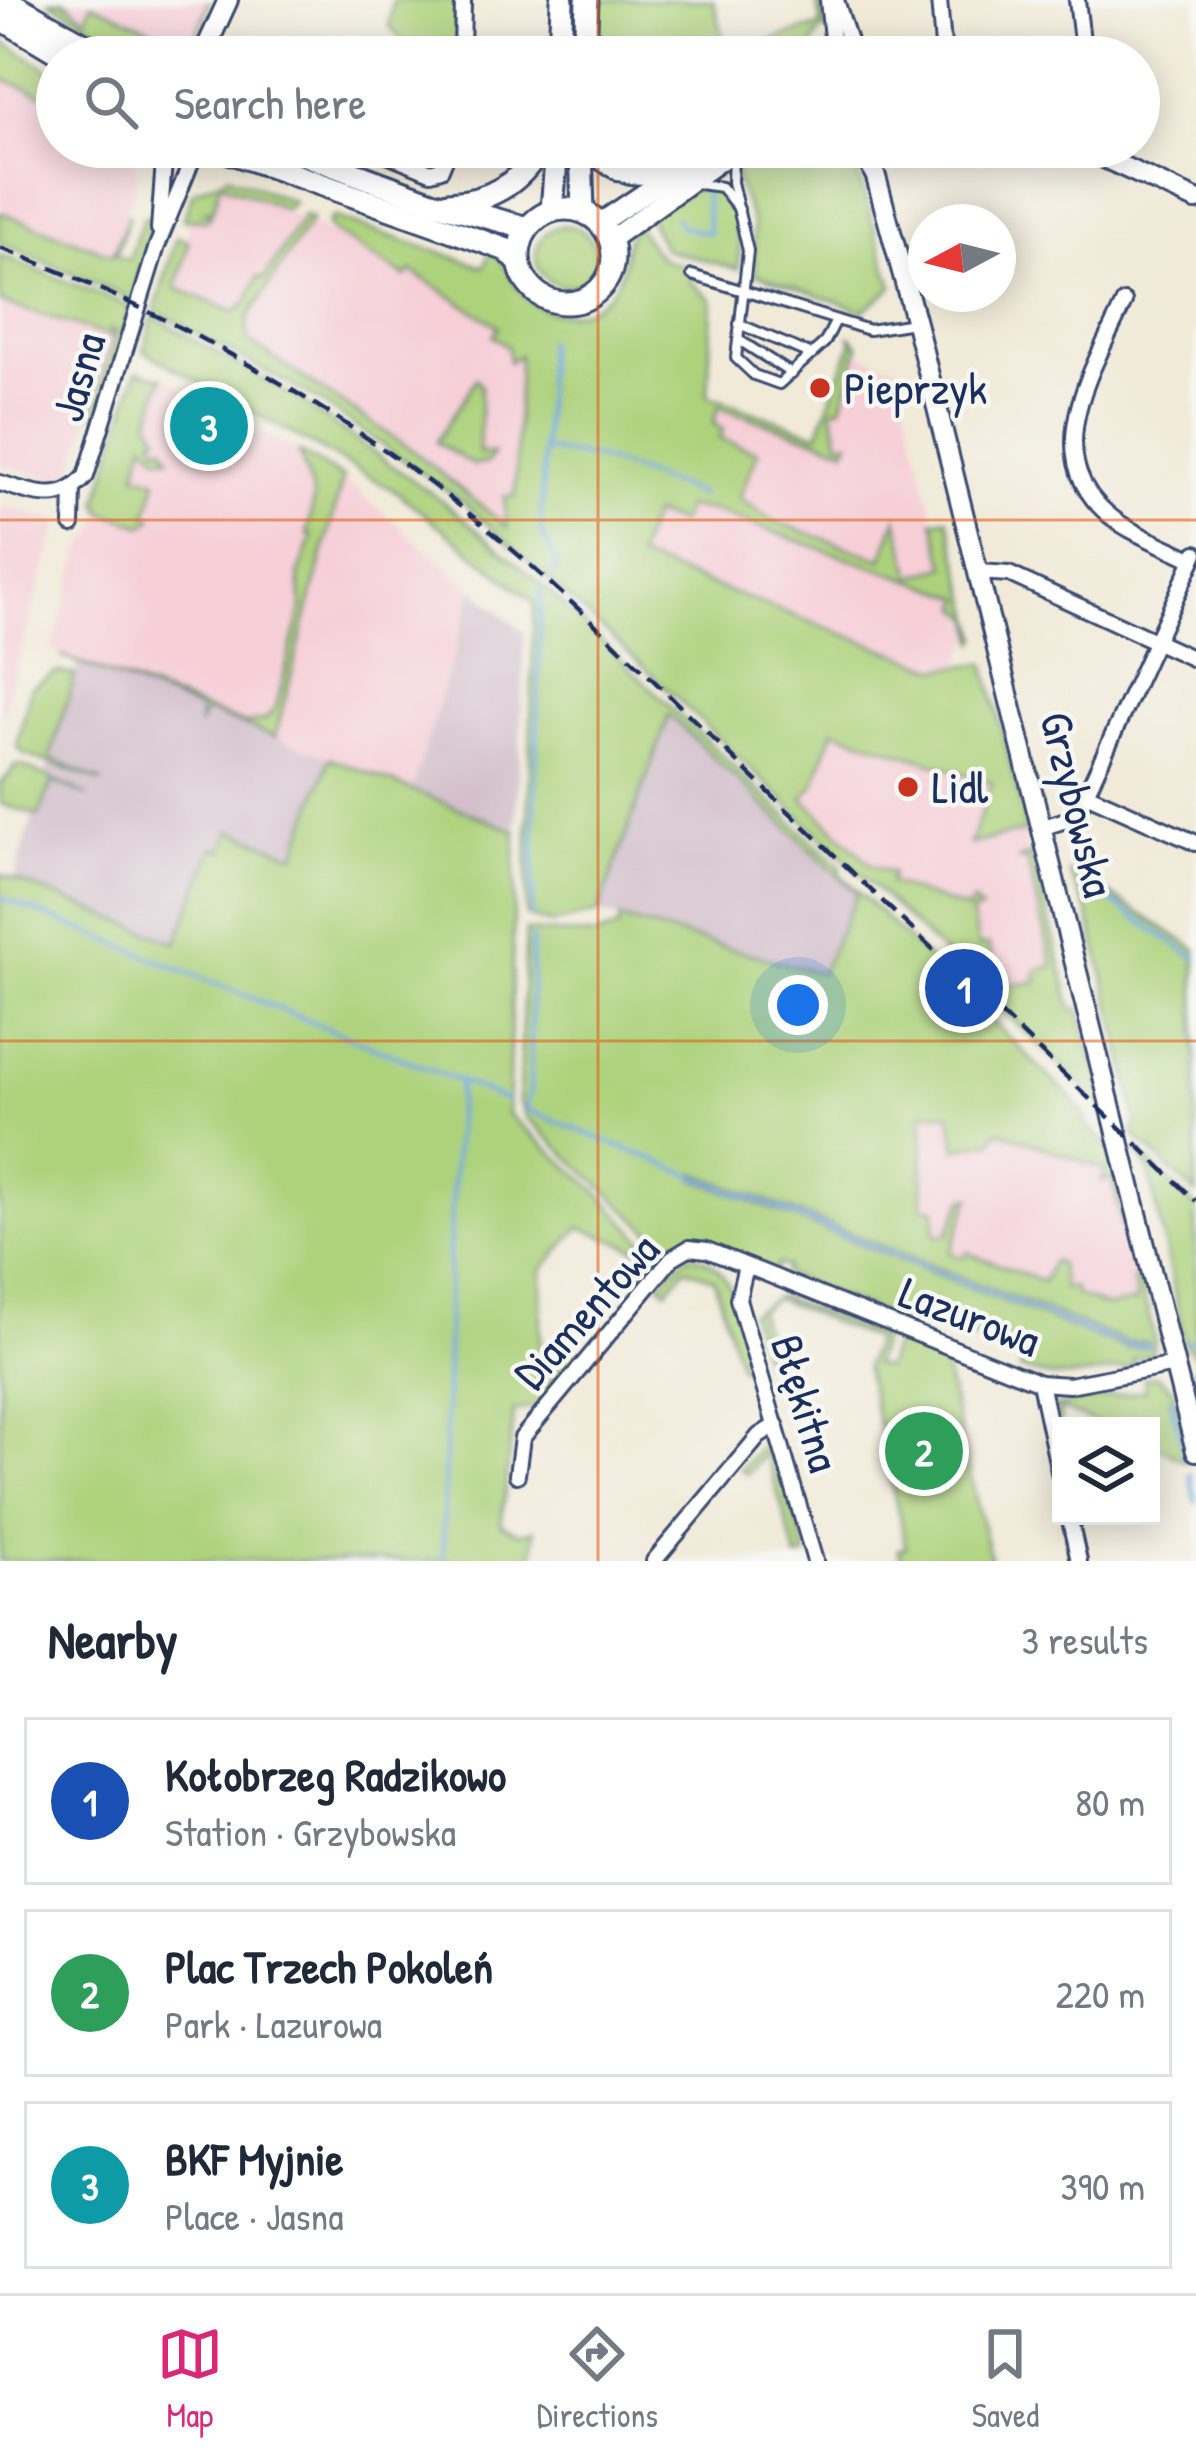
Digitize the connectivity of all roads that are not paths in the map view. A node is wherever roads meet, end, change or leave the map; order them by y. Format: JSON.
{"nodes":[{"id":1,"x":6,"y":0,"type":"edge"},
{"id":2,"x":463,"y":0,"type":"edge"},
{"id":3,"x":562,"y":0,"type":"edge"},
{"id":4,"x":587,"y":0,"type":"edge"},
{"id":5,"x":832,"y":0,"type":"edge"},
{"id":6,"x":939,"y":0,"type":"edge"},
{"id":7,"x":1077,"y":0,"type":"edge"},
{"id":8,"x":227,"y":2,"type":"edge"},
{"id":9,"x":0,"y":18,"type":"edge"},
{"id":10,"x":70,"y":36,"type":"edge"},
{"id":11,"x":212,"y":36,"type":"edge"},
{"id":12,"x":220,"y":36,"type":"edge"},
{"id":13,"x":462,"y":36,"type":"edge"},
{"id":14,"x":561,"y":36,"type":"edge"},
{"id":15,"x":586,"y":36,"type":"edge"},
{"id":16,"x":833,"y":36,"type":"edge"},
{"id":17,"x":846,"y":36,"type":"edge"},
{"id":18,"x":942,"y":36,"type":"edge"},
{"id":19,"x":1081,"y":36,"type":"edge"},
{"id":20,"x":36,"y":40,"type":"edge"},
{"id":21,"x":167,"y":168,"type":"edge"},
{"id":22,"x":197,"y":168,"type":"edge"},
{"id":23,"x":263,"y":168,"type":"edge"},
{"id":24,"x":343,"y":168,"type":"edge"},
{"id":25,"x":527,"y":168,"type":"edge"},
{"id":26,"x":555,"y":168,"type":"edge"},
{"id":27,"x":589,"y":168,"type":"edge"},
{"id":28,"x":611,"y":168,"type":"edge"},
{"id":29,"x":657,"y":168,"type":"edge"},
{"id":30,"x":683,"y":168,"type":"edge"},
{"id":31,"x":708,"y":168,"type":"edge"},
{"id":32,"x":731,"y":168,"type":"edge"},
{"id":33,"x":872,"y":168,"type":"edge"},
{"id":34,"x":875,"y":168,"type":"edge"},
{"id":35,"x":1126,"y":168,"type":"edge"},
{"id":36,"x":876,"y":177,"type":"junction"},
{"id":37,"x":680,"y":186,"type":"junction"},
{"id":38,"x":1196,"y":200,"type":"edge"},
{"id":39,"x":432,"y":202,"type":"junction"},
{"id":40,"x":552,"y":210,"type":"junction"},
{"id":41,"x":742,"y":213,"type":"junction"},
{"id":42,"x":598,"y":225,"type":"junction"},
{"id":43,"x":527,"y":227,"type":"junction"},
{"id":44,"x":158,"y":247,"type":"junction"},
{"id":45,"x":519,"y":263,"type":"junction"},
{"id":46,"x":692,"y":275,"type":"dead end"},
{"id":47,"x":743,"y":291,"type":"junction"},
{"id":48,"x":1124,"y":302,"type":"dead end"},
{"id":49,"x":836,"y":320,"type":"junction"},
{"id":50,"x":916,"y":323,"type":"junction"},
{"id":51,"x":739,"y":324,"type":"junction"},
{"id":52,"x":738,"y":339,"type":"junction"},
{"id":53,"x":812,"y":355,"type":"junction"},
{"id":54,"x":792,"y":374,"type":"junction"},
{"id":55,"x":0,"y":484,"type":"edge"},
{"id":56,"x":73,"y":490,"type":"junction"},
{"id":57,"x":72,"y":525,"type":"dead end"},
{"id":58,"x":1194,"y":556,"type":"edge"},
{"id":59,"x":979,"y":572,"type":"junction"},
{"id":60,"x":1155,"y":642,"type":"junction"},
{"id":61,"x":1196,"y":660,"type":"edge"},
{"id":62,"x":1086,"y":794,"type":"junction"},
{"id":63,"x":1044,"y":827,"type":"junction"},
{"id":64,"x":1196,"y":843,"type":"edge"},
{"id":65,"x":746,"y":1266,"type":"junction"},
{"id":66,"x":1175,"y":1365,"type":"junction"},
{"id":67,"x":1040,"y":1383,"type":"junction"},
{"id":68,"x":776,"y":1425,"type":"junction"},
{"id":69,"x":1052,"y":1439,"type":"edge"},
{"id":70,"x":1196,"y":1451,"type":"edge"},
{"id":71,"x":517,"y":1475,"type":"dead end"},
{"id":72,"x":1071,"y":1525,"type":"edge"},
{"id":73,"x":654,"y":1561,"type":"edge"},
{"id":74,"x":815,"y":1561,"type":"edge"},
{"id":75,"x":1079,"y":1561,"type":"edge"}],
"edges":[{"from":1,"to":10,"type":"main road"},
{"from":2,"to":13,"type":"street"},
{"from":3,"to":14,"type":"main road"},
{"from":4,"to":15,"type":"main road"},
{"from":5,"to":16,"type":"street"},
{"from":5,"to":17,"type":"street"},
{"from":6,"to":18,"type":"street"},
{"from":7,"to":19,"type":"street"},
{"from":8,"to":11,"type":"street"},
{"from":8,"to":12,"type":"street"},
{"from":9,"to":20,"type":"main road"},
{"from":21,"to":44,"type":"street","name":"Jasna"},
{"from":22,"to":44,"type":"street","name":"Jasna"},
{"from":23,"to":45,"type":"main road"},
{"from":24,"to":39,"type":"main road"},
{"from":25,"to":39,"type":"main road"},
{"from":26,"to":40,"type":"main road"},
{"from":27,"to":42,"type":"main road"},
{"from":28,"to":29,"type":"main road"},
{"from":30,"to":42,"type":"street"},
{"from":31,"to":37,"type":"street"},
{"from":32,"to":41,"type":"lane"},
{"from":33,"to":36,"type":"street","name":"Grzybowska"},
{"from":34,"to":36,"type":"street","name":"Grzybowska"},
{"from":35,"to":38,"type":"street"},
{"from":36,"to":50,"type":"street","name":"Grzybowska"},
{"from":37,"to":41,"type":"lane"},
{"from":37,"to":42,"type":"street"},
{"from":39,"to":43,"type":"main road"},
{"from":40,"to":42,"type":"main road"},
{"from":40,"to":43,"type":"main road"},
{"from":41,"to":47,"type":"lane"},
{"from":42,"to":45,"type":"main road"},
{"from":43,"to":45,"type":"main road"},
{"from":44,"to":56,"type":"street","name":"Jasna"},
{"from":46,"to":47,"type":"lane"},
{"from":47,"to":49,"type":"lane"},
{"from":47,"to":51,"type":"lane"},
{"from":48,"to":58,"type":"street"},
{"from":49,"to":50,"type":"lane"},
{"from":49,"to":53,"type":"lane"},
{"from":50,"to":59,"type":"street","name":"Grzybowska"},
{"from":51,"to":52,"type":"lane"},
{"from":51,"to":53,"type":"lane"},
{"from":52,"to":54,"type":"lane"},
{"from":52,"to":54,"type":"lane"},
{"from":53,"to":54,"type":"lane"},
{"from":55,"to":56,"type":"street"},
{"from":56,"to":57,"type":"street","name":"Jasna"},
{"from":58,"to":60,"type":"street"},
{"from":59,"to":60,"type":"street"},
{"from":59,"to":63,"type":"street","name":"Grzybowska"},
{"from":60,"to":61,"type":"street"},
{"from":60,"to":62,"type":"street"},
{"from":62,"to":63,"type":"street"},
{"from":62,"to":64,"type":"street"},
{"from":63,"to":66,"type":"street","name":"Grzybowska"},
{"from":65,"to":67,"type":"street","name":"Lazurowa"},
{"from":65,"to":68,"type":"street","name":"Błękitna"},
{"from":65,"to":71,"type":"street","name":"Diamentowa"},
{"from":66,"to":67,"type":"street","name":"Lazurowa"},
{"from":66,"to":70,"type":"street","name":"Grzybowska"},
{"from":67,"to":69,"type":"street"},
{"from":68,"to":73,"type":"street"},
{"from":68,"to":74,"type":"street","name":"Błękitna"},
{"from":72,"to":75,"type":"street"}]}
